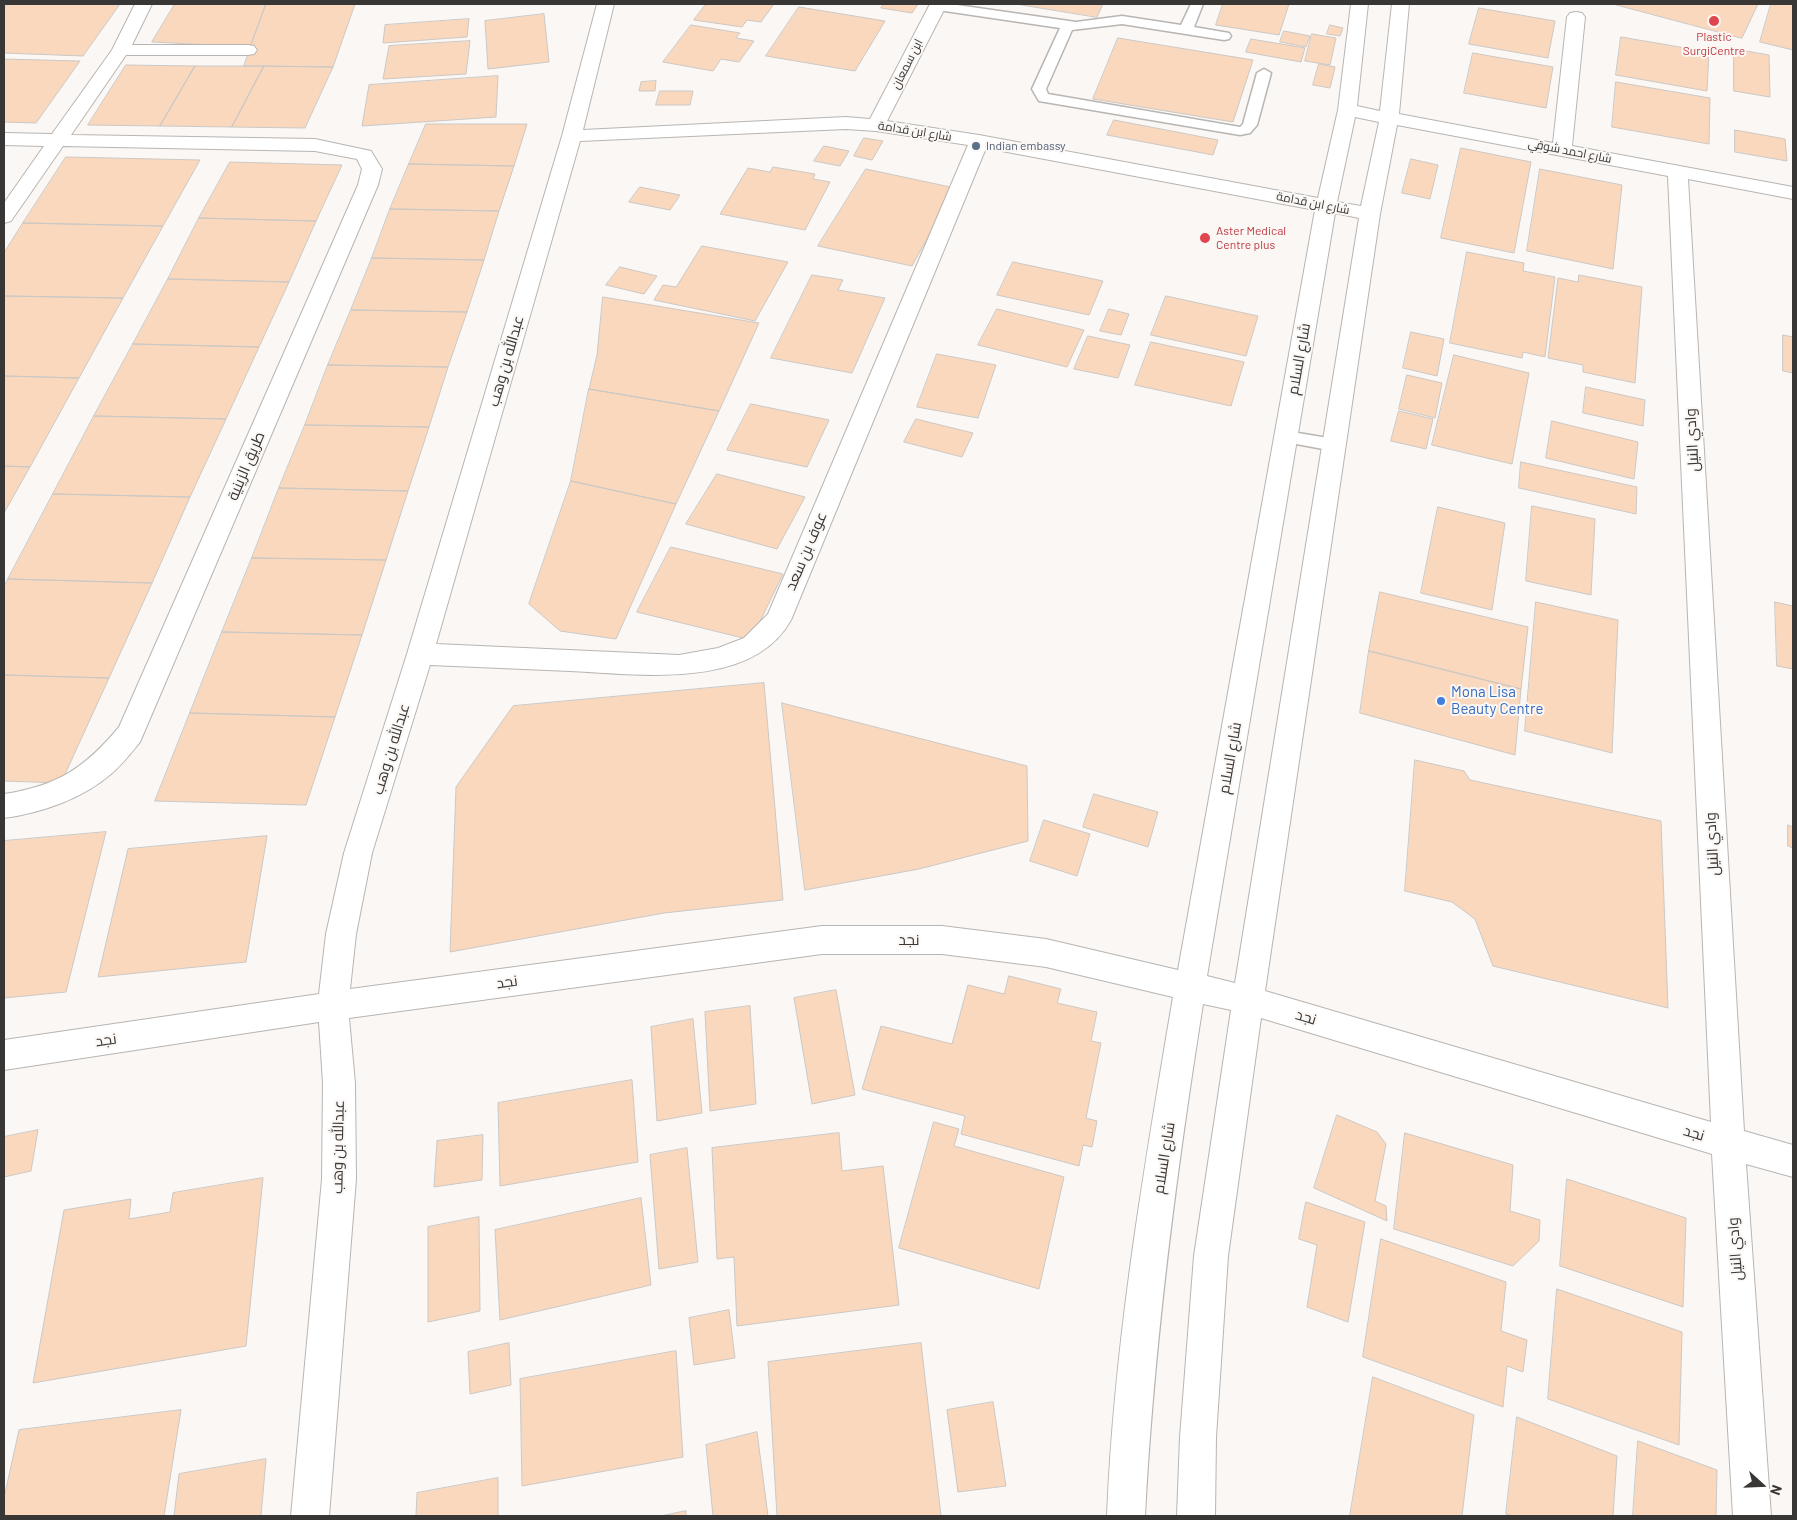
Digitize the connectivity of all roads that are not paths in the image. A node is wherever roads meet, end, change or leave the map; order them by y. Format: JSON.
{"nodes":[{"id":1,"x":143,"y":4,"type":"edge"},
{"id":2,"x":605,"y":4,"type":"edge"},
{"id":3,"x":1196,"y":4,"type":"edge"},
{"id":4,"x":1359,"y":4,"type":"edge"},
{"id":5,"x":1401,"y":4,"type":"edge"},
{"id":6,"x":938,"y":5,"type":"edge"},
{"id":7,"x":1576,"y":17,"type":"dead end"},
{"id":8,"x":1068,"y":24,"type":"junction"},
{"id":9,"x":1186,"y":30,"type":"junction"},
{"id":10,"x":1224,"y":36,"type":"dead end"},
{"id":11,"x":121,"y":50,"type":"junction"},
{"id":12,"x":248,"y":50,"type":"dead end"},
{"id":13,"x":1264,"y":73,"type":"dead end"},
{"id":14,"x":1347,"y":110,"type":"junction"},
{"id":15,"x":1389,"y":117,"type":"junction"},
{"id":16,"x":876,"y":125,"type":"junction"},
{"id":17,"x":572,"y":136,"type":"junction"},
{"id":18,"x":4,"y":139,"type":"edge"},
{"id":19,"x":58,"y":139,"type":"junction"},
{"id":20,"x":979,"y":141,"type":"junction"},
{"id":21,"x":1562,"y":150,"type":"junction"},
{"id":22,"x":1678,"y":172,"type":"junction"},
{"id":23,"x":1793,"y":193,"type":"edge"},
{"id":24,"x":1326,"y":205,"type":"junction"},
{"id":25,"x":1370,"y":214,"type":"junction"},
{"id":26,"x":4,"y":217,"type":"edge"},
{"id":27,"x":1286,"y":437,"type":"junction"},
{"id":28,"x":1334,"y":445,"type":"junction"},
{"id":29,"x":420,"y":654,"type":"junction"},
{"id":30,"x":4,"y":806,"type":"edge"},
{"id":31,"x":1190,"y":986,"type":"junction"},
{"id":32,"x":1248,"y":1000,"type":"junction"},
{"id":33,"x":333,"y":1006,"type":"junction"},
{"id":34,"x":4,"y":1055,"type":"edge"},
{"id":35,"x":1728,"y":1143,"type":"junction"},
{"id":36,"x":1793,"y":1161,"type":"edge"},
{"id":37,"x":310,"y":1516,"type":"edge"},
{"id":38,"x":1126,"y":1516,"type":"edge"},
{"id":39,"x":1196,"y":1516,"type":"edge"},
{"id":40,"x":1752,"y":1516,"type":"edge"}],
"edges":[{"from":1,"to":11,"type":"street"},
{"from":2,"to":17,"type":"street","name":"عبدالله بن وهب"},
{"from":3,"to":9,"type":"lane"},
{"from":4,"to":14,"type":"street","name":"شارع السلام"},
{"from":5,"to":15,"type":"street"},
{"from":6,"to":8,"type":"lane"},
{"from":6,"to":16,"type":"street","name":"ابن سمعان"},
{"from":7,"to":21,"type":"street"},
{"from":8,"to":9,"type":"lane"},
{"from":8,"to":13,"type":"lane"},
{"from":9,"to":10,"type":"lane"},
{"from":11,"to":12,"type":"street"},
{"from":11,"to":19,"type":"street"},
{"from":14,"to":15,"type":"street","name":"شارع احمد شوقي"},
{"from":14,"to":24,"type":"street","name":"شارع السلام"},
{"from":15,"to":21,"type":"street","name":"شارع احمد شوقي"},
{"from":15,"to":25,"type":"street"},
{"from":16,"to":17,"type":"street","name":"شارع ابن قدامة"},
{"from":16,"to":20,"type":"street","name":"شارع ابن قدامة"},
{"from":17,"to":29,"type":"street","name":"عبدالله بن وهب"},
{"from":18,"to":19,"type":"street"},
{"from":19,"to":26,"type":"street"},
{"from":19,"to":30,"type":"street","name":"طريق الزينية"},
{"from":20,"to":24,"type":"street","name":"شارع ابن قدامة"},
{"from":20,"to":29,"type":"street","name":"عوف بن سعد"},
{"from":21,"to":22,"type":"street","name":"شارع احمد شوقي"},
{"from":22,"to":23,"type":"street","name":"شارع احمد شوقي"},
{"from":22,"to":35,"type":"street","name":"وادي النيل"},
{"from":24,"to":25,"type":"street","name":"شارع ابن قدامة"},
{"from":24,"to":27,"type":"street","name":"شارع السلام"},
{"from":25,"to":28,"type":"street"},
{"from":27,"to":28,"type":"lane"},
{"from":27,"to":31,"type":"street","name":"شارع السلام"},
{"from":28,"to":32,"type":"street"},
{"from":29,"to":33,"type":"street","name":"عبدالله بن وهب"},
{"from":31,"to":32,"type":"street","name":"نجد"},
{"from":31,"to":33,"type":"street","name":"نجد"},
{"from":31,"to":38,"type":"street","name":"شارع السلام"},
{"from":32,"to":35,"type":"street","name":"نجد"},
{"from":32,"to":39,"type":"street"},
{"from":33,"to":34,"type":"street","name":"نجد"},
{"from":33,"to":37,"type":"street","name":"عبدالله بن وهب"},
{"from":35,"to":36,"type":"street","name":"نجد"},
{"from":35,"to":40,"type":"street","name":"وادي النيل"}]}
